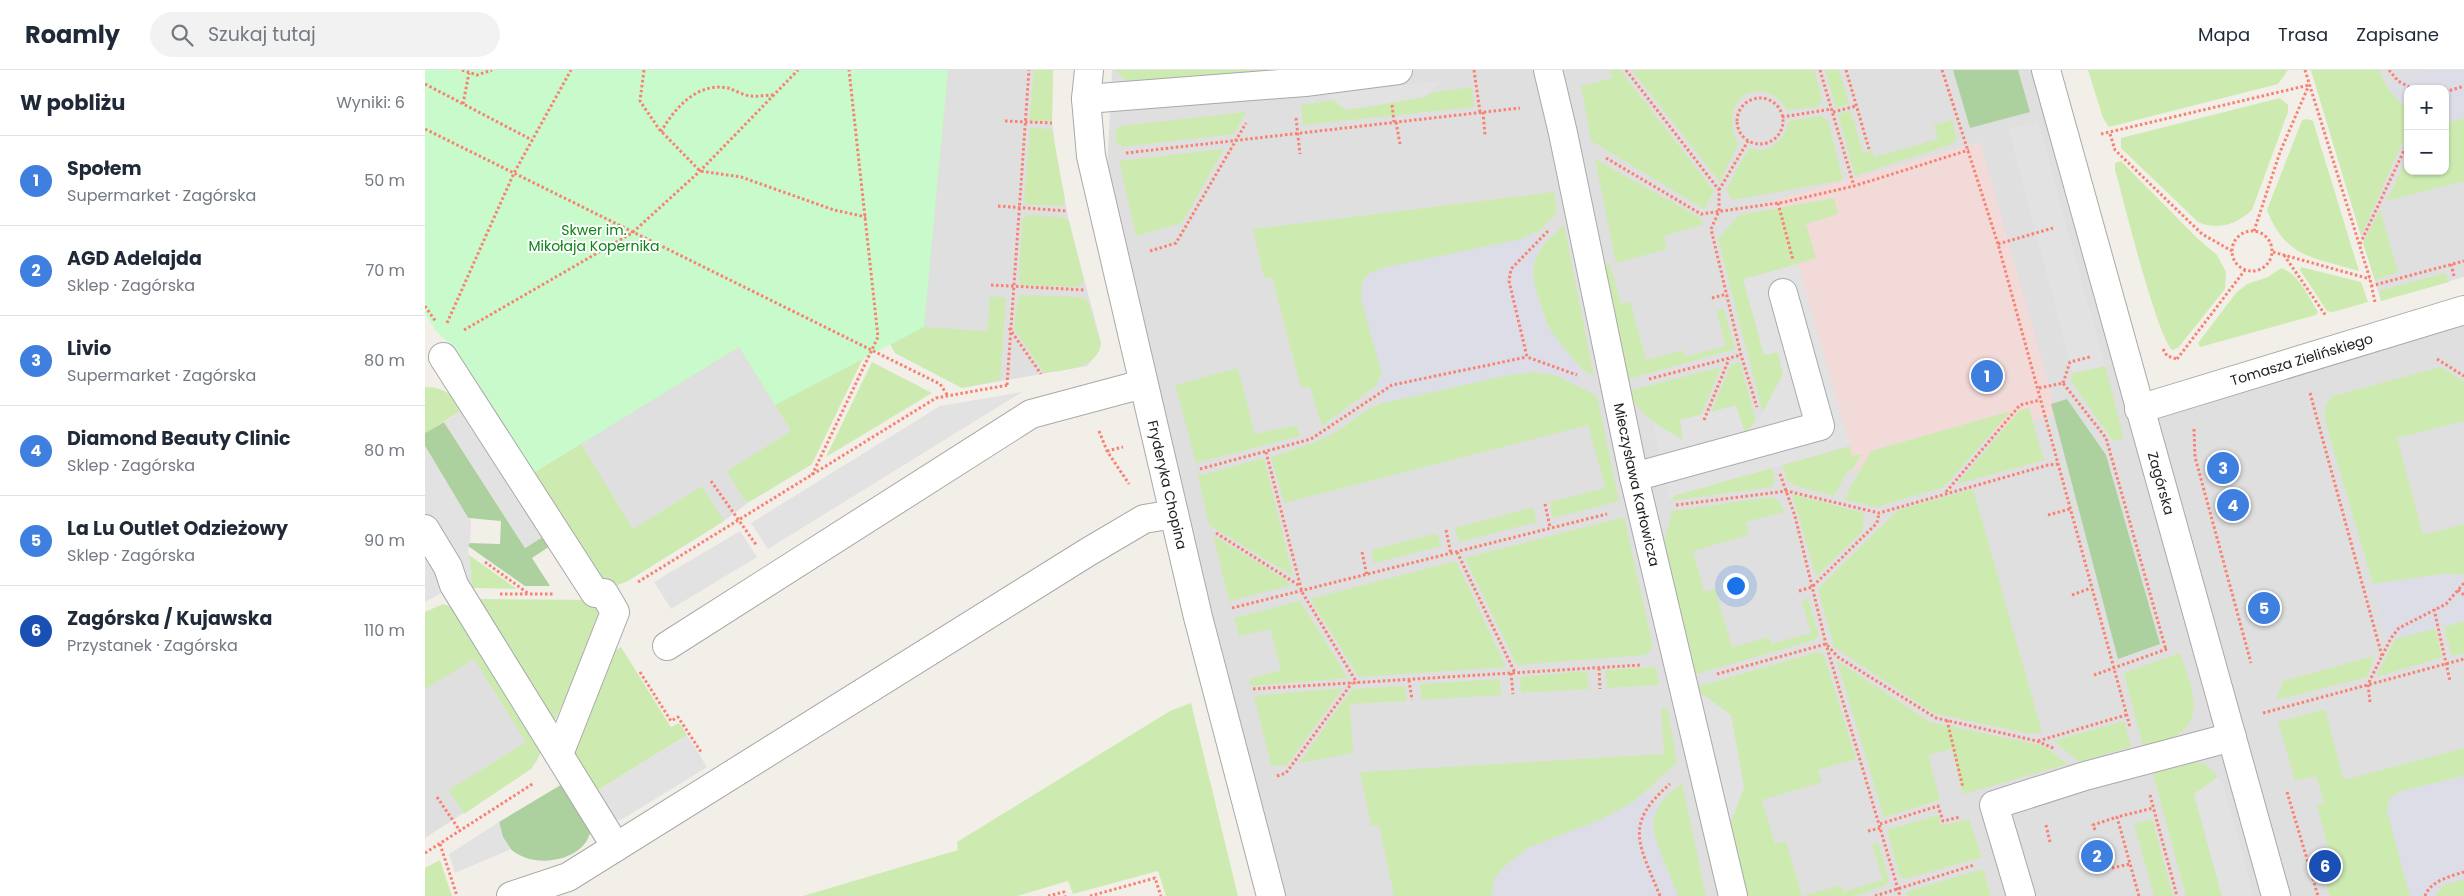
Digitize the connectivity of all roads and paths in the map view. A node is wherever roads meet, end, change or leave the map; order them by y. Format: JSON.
{"nodes":[{"id":1,"x":462,"y":70,"type":"edge"},
{"id":2,"x":492,"y":70,"type":"edge"},
{"id":3,"x":571,"y":70,"type":"edge"},
{"id":4,"x":644,"y":70,"type":"edge"},
{"id":5,"x":798,"y":70,"type":"edge"},
{"id":6,"x":849,"y":70,"type":"edge"},
{"id":7,"x":1029,"y":70,"type":"edge"},
{"id":8,"x":1089,"y":70,"type":"edge"},
{"id":9,"x":1398,"y":70,"type":"edge"},
{"id":10,"x":1474,"y":70,"type":"edge"},
{"id":11,"x":1548,"y":70,"type":"edge"},
{"id":12,"x":1626,"y":70,"type":"edge"},
{"id":13,"x":1820,"y":70,"type":"edge"},
{"id":14,"x":1846,"y":70,"type":"edge"},
{"id":15,"x":1943,"y":70,"type":"edge"},
{"id":16,"x":2046,"y":70,"type":"edge"},
{"id":17,"x":2305,"y":70,"type":"edge"},
{"id":18,"x":2389,"y":70,"type":"edge"},
{"id":19,"x":469,"y":73,"type":"junction"},
{"id":20,"x":425,"y":84,"type":"edge"},
{"id":21,"x":2309,"y":85,"type":"junction"},
{"id":22,"x":2406,"y":85,"type":"edge"},
{"id":23,"x":2464,"y":86,"type":"edge"},
{"id":24,"x":2449,"y":91,"type":"edge"},
{"id":25,"x":774,"y":95,"type":"junction"},
{"id":26,"x":1086,"y":99,"type":"junction"},
{"id":27,"x":1857,"y":103,"type":"junction"},
{"id":28,"x":463,"y":104,"type":"junction"},
{"id":29,"x":1526,"y":107,"type":"dead end"},
{"id":30,"x":1393,"y":109,"type":"dead end"},
{"id":31,"x":1832,"y":111,"type":"junction"},
{"id":32,"x":1481,"y":112,"type":"junction"},
{"id":33,"x":1296,"y":116,"type":"dead end"},
{"id":34,"x":1782,"y":117,"type":"junction"},
{"id":35,"x":1247,"y":120,"type":"dead end"},
{"id":36,"x":1005,"y":121,"type":"dead end"},
{"id":37,"x":1025,"y":122,"type":"junction"},
{"id":38,"x":1395,"y":122,"type":"junction"},
{"id":39,"x":1059,"y":124,"type":"dead end"},
{"id":40,"x":425,"y":129,"type":"edge"},
{"id":41,"x":661,"y":132,"type":"junction"},
{"id":42,"x":1297,"y":133,"type":"junction"},
{"id":43,"x":2100,"y":134,"type":"dead end"},
{"id":44,"x":2110,"y":134,"type":"junction"},
{"id":45,"x":1485,"y":135,"type":"dead end"},
{"id":46,"x":532,"y":140,"type":"junction"},
{"id":47,"x":1236,"y":140,"type":"junction"},
{"id":48,"x":1748,"y":141,"type":"junction"},
{"id":49,"x":1400,"y":144,"type":"dead end"},
{"id":50,"x":1869,"y":149,"type":"dead end"},
{"id":51,"x":1969,"y":150,"type":"junction"},
{"id":52,"x":2404,"y":150,"type":"edge"},
{"id":53,"x":1132,"y":152,"type":"dead end"},
{"id":54,"x":1300,"y":154,"type":"dead end"},
{"id":55,"x":1600,"y":155,"type":"dead end"},
{"id":56,"x":700,"y":171,"type":"junction"},
{"id":57,"x":514,"y":173,"type":"junction"},
{"id":58,"x":1854,"y":186,"type":"junction"},
{"id":59,"x":1719,"y":190,"type":"junction"},
{"id":60,"x":1778,"y":203,"type":"junction"},
{"id":61,"x":998,"y":206,"type":"dead end"},
{"id":62,"x":1019,"y":210,"type":"junction"},
{"id":63,"x":1074,"y":211,"type":"dead end"},
{"id":64,"x":1719,"y":211,"type":"junction"},
{"id":65,"x":866,"y":217,"type":"junction"},
{"id":66,"x":2087,"y":219,"type":"junction"},
{"id":67,"x":2254,"y":231,"type":"junction"},
{"id":68,"x":633,"y":233,"type":"junction"},
{"id":69,"x":1539,"y":240,"type":"dead end"},
{"id":70,"x":1998,"y":244,"type":"junction"},
{"id":71,"x":2359,"y":244,"type":"junction"},
{"id":72,"x":2232,"y":251,"type":"junction"},
{"id":73,"x":1144,"y":252,"type":"dead end"},
{"id":74,"x":2273,"y":252,"type":"junction"},
{"id":75,"x":2284,"y":255,"type":"junction"},
{"id":76,"x":2464,"y":261,"type":"edge"},
{"id":77,"x":2245,"y":270,"type":"junction"},
{"id":78,"x":2370,"y":279,"type":"junction"},
{"id":79,"x":991,"y":285,"type":"dead end"},
{"id":80,"x":1014,"y":286,"type":"junction"},
{"id":81,"x":2371,"y":286,"type":"junction"},
{"id":82,"x":1094,"y":290,"type":"dead end"},
{"id":83,"x":1783,"y":293,"type":"joint"},
{"id":84,"x":1727,"y":294,"type":"junction"},
{"id":85,"x":1712,"y":298,"type":"dead end"},
{"id":86,"x":2376,"y":308,"type":"dead end"},
{"id":87,"x":2464,"y":310,"type":"edge"},
{"id":88,"x":2328,"y":320,"type":"dead end"},
{"id":89,"x":447,"y":324,"type":"dead end"},
{"id":90,"x":1009,"y":328,"type":"junction"},
{"id":91,"x":457,"y":334,"type":"dead end"},
{"id":92,"x":872,"y":351,"type":"junction"},
{"id":93,"x":1741,"y":355,"type":"junction"},
{"id":94,"x":443,"y":357,"type":"dead end"},
{"id":95,"x":1527,"y":357,"type":"junction"},
{"id":96,"x":1730,"y":358,"type":"junction"},
{"id":97,"x":2176,"y":359,"type":"dead end"},
{"id":98,"x":2437,"y":359,"type":"dead end"},
{"id":99,"x":1580,"y":376,"type":"dead end"},
{"id":100,"x":2464,"y":376,"type":"edge"},
{"id":101,"x":1044,"y":378,"type":"dead end"},
{"id":102,"x":1645,"y":380,"type":"dead end"},
{"id":103,"x":1016,"y":384,"type":"dead end"},
{"id":104,"x":1143,"y":384,"type":"junction"},
{"id":105,"x":1007,"y":385,"type":"junction"},
{"id":106,"x":2039,"y":388,"type":"junction"},
{"id":107,"x":2310,"y":390,"type":"dead end"},
{"id":108,"x":948,"y":396,"type":"junction"},
{"id":109,"x":2039,"y":400,"type":"junction"},
{"id":110,"x":2139,"y":409,"type":"junction"},
{"id":111,"x":2194,"y":425,"type":"dead end"},
{"id":112,"x":1770,"y":440,"type":"junction"},
{"id":113,"x":1107,"y":452,"type":"dead end"},
{"id":114,"x":1266,"y":452,"type":"junction"},
{"id":115,"x":1686,"y":463,"type":"junction"},
{"id":116,"x":2057,"y":464,"type":"junction"},
{"id":117,"x":1199,"y":469,"type":"dead end"},
{"id":118,"x":812,"y":475,"type":"junction"},
{"id":119,"x":1780,"y":476,"type":"dead end"},
{"id":120,"x":1634,"y":477,"type":"junction"},
{"id":121,"x":711,"y":481,"type":"dead end"},
{"id":122,"x":1787,"y":491,"type":"junction"},
{"id":123,"x":1134,"y":492,"type":"dead end"},
{"id":124,"x":1945,"y":493,"type":"junction"},
{"id":125,"x":1545,"y":504,"type":"dead end"},
{"id":126,"x":1667,"y":506,"type":"dead end"},
{"id":127,"x":2070,"y":509,"type":"junction"},
{"id":128,"x":1879,"y":512,"type":"junction"},
{"id":129,"x":1611,"y":513,"type":"dead end"},
{"id":130,"x":1174,"y":514,"type":"junction"},
{"id":131,"x":2049,"y":515,"type":"dead end"},
{"id":132,"x":739,"y":520,"type":"junction"},
{"id":133,"x":1550,"y":527,"type":"junction"},
{"id":134,"x":425,"y":529,"type":"edge"},
{"id":135,"x":1211,"y":530,"type":"dead end"},
{"id":136,"x":1446,"y":530,"type":"dead end"},
{"id":137,"x":1361,"y":552,"type":"dead end"},
{"id":138,"x":1457,"y":552,"type":"junction"},
{"id":139,"x":761,"y":553,"type":"dead end"},
{"id":140,"x":1451,"y":554,"type":"junction"},
{"id":141,"x":484,"y":561,"type":"dead end"},
{"id":142,"x":1367,"y":576,"type":"junction"},
{"id":143,"x":2464,"y":582,"type":"edge"},
{"id":144,"x":1299,"y":586,"type":"junction"},
{"id":145,"x":1812,"y":587,"type":"junction"},
{"id":146,"x":2091,"y":588,"type":"junction"},
{"id":147,"x":2458,"y":590,"type":"junction"},
{"id":148,"x":1799,"y":591,"type":"dead end"},
{"id":149,"x":1302,"y":592,"type":"junction"},
{"id":150,"x":460,"y":594,"type":"junction"},
{"id":151,"x":529,"y":594,"type":"junction"},
{"id":152,"x":2072,"y":594,"type":"dead end"},
{"id":153,"x":2464,"y":594,"type":"edge"},
{"id":154,"x":605,"y":606,"type":"junction"},
{"id":155,"x":2434,"y":609,"type":"junction"},
{"id":156,"x":1224,"y":610,"type":"dead end"},
{"id":157,"x":1826,"y":644,"type":"junction"},
{"id":158,"x":667,"y":646,"type":"dead end"},
{"id":159,"x":2171,"y":648,"type":"dead end"},
{"id":160,"x":2166,"y":650,"type":"junction"},
{"id":161,"x":2382,"y":656,"type":"junction"},
{"id":162,"x":2464,"y":659,"type":"edge"},
{"id":163,"x":2448,"y":664,"type":"junction"},
{"id":164,"x":1644,"y":665,"type":"dead end"},
{"id":165,"x":1599,"y":668,"type":"junction"},
{"id":166,"x":2252,"y":668,"type":"dead end"},
{"id":167,"x":2113,"y":669,"type":"junction"},
{"id":168,"x":1513,"y":673,"type":"junction"},
{"id":169,"x":2094,"y":674,"type":"dead end"},
{"id":170,"x":1713,"y":676,"type":"dead end"},
{"id":171,"x":1409,"y":680,"type":"junction"},
{"id":172,"x":2450,"y":681,"type":"dead end"},
{"id":173,"x":1352,"y":683,"type":"junction"},
{"id":174,"x":1357,"y":683,"type":"junction"},
{"id":175,"x":2368,"y":684,"type":"junction"},
{"id":176,"x":1266,"y":689,"type":"dead end"},
{"id":177,"x":1600,"y":689,"type":"dead end"},
{"id":178,"x":1513,"y":694,"type":"dead end"},
{"id":179,"x":1412,"y":700,"type":"dead end"},
{"id":180,"x":2370,"y":702,"type":"dead end"},
{"id":181,"x":2261,"y":704,"type":"dead end"},
{"id":182,"x":2263,"y":713,"type":"junction"},
{"id":183,"x":2126,"y":715,"type":"junction"},
{"id":184,"x":1947,"y":720,"type":"junction"},
{"id":185,"x":2266,"y":722,"type":"dead end"},
{"id":186,"x":2232,"y":737,"type":"junction"},
{"id":187,"x":2037,"y":741,"type":"junction"},
{"id":188,"x":559,"y":754,"type":"junction"},
{"id":189,"x":2141,"y":762,"type":"junction"},
{"id":190,"x":1957,"y":763,"type":"dead end"},
{"id":191,"x":2085,"y":776,"type":"junction"},
{"id":192,"x":1273,"y":777,"type":"dead end"},
{"id":193,"x":720,"y":782,"type":"junction"},
{"id":194,"x":2285,"y":786,"type":"dead end"},
{"id":195,"x":437,"y":797,"type":"dead end"},
{"id":196,"x":1653,"y":799,"type":"dead end"},
{"id":197,"x":2153,"y":808,"type":"junction"},
{"id":198,"x":1966,"y":815,"type":"dead end"},
{"id":199,"x":2117,"y":817,"type":"junction"},
{"id":200,"x":1880,"y":826,"type":"junction"},
{"id":201,"x":2095,"y":830,"type":"dead end"},
{"id":202,"x":460,"y":831,"type":"junction"},
{"id":203,"x":1868,"y":831,"type":"dead end"},
{"id":204,"x":2048,"y":832,"type":"dead end"},
{"id":205,"x":2050,"y":842,"type":"dead end"},
{"id":206,"x":440,"y":844,"type":"junction"},
{"id":207,"x":617,"y":847,"type":"junction"},
{"id":208,"x":425,"y":853,"type":"edge"},
{"id":209,"x":1975,"y":864,"type":"dead end"},
{"id":210,"x":2130,"y":864,"type":"junction"},
{"id":211,"x":2112,"y":868,"type":"dead end"},
{"id":212,"x":2464,"y":872,"type":"edge"},
{"id":213,"x":1898,"y":888,"type":"junction"},
{"id":214,"x":457,"y":896,"type":"edge"},
{"id":215,"x":511,"y":896,"type":"edge"},
{"id":216,"x":1048,"y":896,"type":"edge"},
{"id":217,"x":1065,"y":896,"type":"edge"},
{"id":218,"x":1090,"y":896,"type":"edge"},
{"id":219,"x":1161,"y":896,"type":"edge"},
{"id":220,"x":1271,"y":896,"type":"edge"},
{"id":221,"x":1660,"y":896,"type":"edge"},
{"id":222,"x":1733,"y":896,"type":"edge"},
{"id":223,"x":1875,"y":896,"type":"edge"},
{"id":224,"x":1900,"y":896,"type":"edge"},
{"id":225,"x":2021,"y":896,"type":"edge"},
{"id":226,"x":2139,"y":896,"type":"edge"},
{"id":227,"x":2177,"y":896,"type":"edge"},
{"id":228,"x":2276,"y":896,"type":"edge"},
{"id":229,"x":2318,"y":896,"type":"edge"},
{"id":230,"x":2425,"y":896,"type":"edge"}],
"edges":[{"from":1,"to":19,"type":"path"},
{"from":2,"to":19,"type":"path"},
{"from":3,"to":46,"type":"path"},
{"from":4,"to":41,"type":"path"},
{"from":5,"to":25,"type":"path"},
{"from":6,"to":65,"type":"path"},
{"from":7,"to":37,"type":"path"},
{"from":8,"to":26,"type":"street","name":"Fryderyka Chopina"},
{"from":9,"to":26,"type":"street"},
{"from":10,"to":32,"type":"path"},
{"from":11,"to":120,"type":"street","name":"Mieczysława Karłowicza"},
{"from":12,"to":59,"type":"path"},
{"from":13,"to":31,"type":"path"},
{"from":14,"to":27,"type":"path"},
{"from":15,"to":51,"type":"path"},
{"from":16,"to":66,"type":"street","name":"Zagórska"},
{"from":17,"to":21,"type":"path"},
{"from":18,"to":22,"type":"path"},
{"from":19,"to":28,"type":"path"},
{"from":20,"to":28,"type":"path"},
{"from":21,"to":44,"type":"path"},
{"from":21,"to":67,"type":"path"},
{"from":21,"to":71,"type":"path"},
{"from":23,"to":24,"type":"path"},
{"from":25,"to":41,"type":"path"},
{"from":25,"to":56,"type":"path"},
{"from":26,"to":104,"type":"street","name":"Fryderyka Chopina"},
{"from":27,"to":31,"type":"path"},
{"from":27,"to":50,"type":"path"},
{"from":28,"to":46,"type":"path"},
{"from":29,"to":32,"type":"path"},
{"from":30,"to":38,"type":"path"},
{"from":31,"to":34,"type":"path"},
{"from":31,"to":58,"type":"path"},
{"from":32,"to":38,"type":"path"},
{"from":32,"to":45,"type":"path"},
{"from":33,"to":42,"type":"path"},
{"from":34,"to":48,"type":"path"},
{"from":34,"to":48,"type":"path"},
{"from":35,"to":47,"type":"path"},
{"from":36,"to":37,"type":"path"},
{"from":37,"to":39,"type":"path"},
{"from":37,"to":62,"type":"path"},
{"from":38,"to":42,"type":"path"},
{"from":38,"to":49,"type":"path"},
{"from":40,"to":57,"type":"path"},
{"from":41,"to":56,"type":"path"},
{"from":42,"to":47,"type":"path"},
{"from":42,"to":54,"type":"path"},
{"from":43,"to":44,"type":"path"},
{"from":44,"to":72,"type":"path"},
{"from":46,"to":57,"type":"path"},
{"from":47,"to":53,"type":"path"},
{"from":47,"to":73,"type":"path"},
{"from":48,"to":59,"type":"path"},
{"from":51,"to":58,"type":"path"},
{"from":51,"to":70,"type":"path"},
{"from":52,"to":71,"type":"path"},
{"from":55,"to":64,"type":"path"},
{"from":56,"to":65,"type":"path"},
{"from":56,"to":68,"type":"path"},
{"from":57,"to":68,"type":"path"},
{"from":57,"to":89,"type":"path"},
{"from":58,"to":60,"type":"path"},
{"from":59,"to":64,"type":"path"},
{"from":60,"to":64,"type":"path"},
{"from":60,"to":83,"type":"path"},
{"from":61,"to":62,"type":"path"},
{"from":62,"to":63,"type":"path"},
{"from":62,"to":80,"type":"path"},
{"from":64,"to":84,"type":"path"},
{"from":65,"to":92,"type":"path"},
{"from":66,"to":70,"type":"path"},
{"from":66,"to":110,"type":"street","name":"Zagórska"},
{"from":67,"to":72,"type":"path"},
{"from":67,"to":74,"type":"path"},
{"from":68,"to":91,"type":"path"},
{"from":68,"to":92,"type":"path"},
{"from":69,"to":95,"type":"path"},
{"from":70,"to":106,"type":"path"},
{"from":71,"to":78,"type":"path"},
{"from":72,"to":77,"type":"path"},
{"from":74,"to":75,"type":"path"},
{"from":74,"to":77,"type":"path"},
{"from":75,"to":78,"type":"path"},
{"from":75,"to":88,"type":"path"},
{"from":76,"to":81,"type":"path"},
{"from":77,"to":97,"type":"path"},
{"from":78,"to":81,"type":"path"},
{"from":79,"to":80,"type":"path"},
{"from":80,"to":82,"type":"path"},
{"from":80,"to":90,"type":"path"},
{"from":81,"to":86,"type":"path"},
{"from":83,"to":112,"type":"street"},
{"from":84,"to":85,"type":"path"},
{"from":84,"to":93,"type":"path"},
{"from":87,"to":110,"type":"street","name":"Tomasza Zielińskiego"},
{"from":90,"to":101,"type":"path"},
{"from":90,"to":105,"type":"path"},
{"from":92,"to":108,"type":"path"},
{"from":92,"to":118,"type":"path"},
{"from":93,"to":96,"type":"path"},
{"from":93,"to":112,"type":"path"},
{"from":94,"to":154,"type":"street"},
{"from":95,"to":99,"type":"path"},
{"from":95,"to":114,"type":"path"},
{"from":96,"to":102,"type":"path"},
{"from":96,"to":115,"type":"path"},
{"from":98,"to":100,"type":"path"},
{"from":103,"to":105,"type":"path"},
{"from":104,"to":130,"type":"street","name":"Fryderyka Chopina"},
{"from":104,"to":158,"type":"street"},
{"from":105,"to":108,"type":"path"},
{"from":106,"to":109,"type":"path"},
{"from":106,"to":160,"type":"path"},
{"from":107,"to":161,"type":"path"},
{"from":108,"to":118,"type":"path"},
{"from":109,"to":116,"type":"path"},
{"from":109,"to":124,"type":"path"},
{"from":110,"to":186,"type":"street","name":"Zagórska"},
{"from":111,"to":166,"type":"path"},
{"from":112,"to":115,"type":"street"},
{"from":113,"to":123,"type":"path"},
{"from":114,"to":117,"type":"path"},
{"from":114,"to":144,"type":"path"},
{"from":115,"to":120,"type":"street"},
{"from":116,"to":124,"type":"path"},
{"from":116,"to":127,"type":"path"},
{"from":118,"to":132,"type":"path"},
{"from":119,"to":122,"type":"path"},
{"from":120,"to":222,"type":"street","name":"Mieczysława Karłowicza"},
{"from":121,"to":132,"type":"path"},
{"from":122,"to":126,"type":"path"},
{"from":122,"to":128,"type":"path"},
{"from":122,"to":145,"type":"path"},
{"from":124,"to":128,"type":"path"},
{"from":125,"to":133,"type":"path"},
{"from":127,"to":131,"type":"path"},
{"from":127,"to":146,"type":"path"},
{"from":128,"to":145,"type":"path"},
{"from":129,"to":133,"type":"path"},
{"from":130,"to":193,"type":"street"},
{"from":130,"to":220,"type":"street","name":"Fryderyka Chopina"},
{"from":132,"to":139,"type":"path"},
{"from":132,"to":154,"type":"path"},
{"from":133,"to":138,"type":"path"},
{"from":134,"to":150,"type":"street"},
{"from":135,"to":144,"type":"path"},
{"from":136,"to":140,"type":"path"},
{"from":137,"to":142,"type":"path"},
{"from":138,"to":140,"type":"path"},
{"from":138,"to":168,"type":"path"},
{"from":140,"to":142,"type":"path"},
{"from":141,"to":151,"type":"path"},
{"from":142,"to":149,"type":"path"},
{"from":143,"to":147,"type":"path"},
{"from":144,"to":149,"type":"path"},
{"from":145,"to":148,"type":"path"},
{"from":145,"to":157,"type":"path"},
{"from":146,"to":152,"type":"path"},
{"from":146,"to":167,"type":"path"},
{"from":147,"to":153,"type":"path"},
{"from":147,"to":155,"type":"path"},
{"from":149,"to":156,"type":"path"},
{"from":149,"to":174,"type":"path"},
{"from":150,"to":151,"type":"path"},
{"from":150,"to":188,"type":"street"},
{"from":151,"to":154,"type":"path"},
{"from":154,"to":188,"type":"street"},
{"from":154,"to":193,"type":"path"},
{"from":155,"to":161,"type":"path"},
{"from":155,"to":163,"type":"path"},
{"from":157,"to":170,"type":"path"},
{"from":157,"to":184,"type":"path"},
{"from":157,"to":200,"type":"path"},
{"from":159,"to":160,"type":"path"},
{"from":160,"to":167,"type":"path"},
{"from":161,"to":175,"type":"path"},
{"from":162,"to":163,"type":"path"},
{"from":163,"to":172,"type":"path"},
{"from":163,"to":175,"type":"path"},
{"from":164,"to":165,"type":"path"},
{"from":165,"to":168,"type":"path"},
{"from":165,"to":177,"type":"path"},
{"from":167,"to":169,"type":"path"},
{"from":167,"to":183,"type":"path"},
{"from":168,"to":171,"type":"path"},
{"from":168,"to":178,"type":"path"},
{"from":171,"to":174,"type":"path"},
{"from":171,"to":179,"type":"path"},
{"from":173,"to":174,"type":"path"},
{"from":173,"to":176,"type":"path"},
{"from":173,"to":192,"type":"path"},
{"from":175,"to":180,"type":"path"},
{"from":175,"to":182,"type":"path"},
{"from":181,"to":182,"type":"path"},
{"from":182,"to":185,"type":"path"},
{"from":183,"to":187,"type":"path"},
{"from":183,"to":189,"type":"path"},
{"from":184,"to":187,"type":"path"},
{"from":184,"to":190,"type":"path"},
{"from":186,"to":189,"type":"street"},
{"from":186,"to":228,"type":"street","name":"Zagórska"},
{"from":187,"to":191,"type":"path"},
{"from":188,"to":202,"type":"path"},
{"from":188,"to":207,"type":"street"},
{"from":189,"to":191,"type":"street"},
{"from":189,"to":197,"type":"path"},
{"from":191,"to":225,"type":"street"},
{"from":193,"to":207,"type":"street"},
{"from":194,"to":229,"type":"path"},
{"from":195,"to":202,"type":"path"},
{"from":196,"to":221,"type":"path"},
{"from":197,"to":199,"type":"path"},
{"from":197,"to":227,"type":"path"},
{"from":198,"to":200,"type":"path"},
{"from":199,"to":201,"type":"path"},
{"from":199,"to":210,"type":"path"},
{"from":200,"to":203,"type":"path"},
{"from":200,"to":213,"type":"path"},
{"from":202,"to":206,"type":"path"},
{"from":204,"to":205,"type":"path"},
{"from":206,"to":208,"type":"path"},
{"from":206,"to":214,"type":"path"},
{"from":207,"to":215,"type":"street"},
{"from":209,"to":213,"type":"path"},
{"from":210,"to":211,"type":"path"},
{"from":210,"to":226,"type":"path"},
{"from":212,"to":230,"type":"path"},
{"from":213,"to":223,"type":"path"},
{"from":213,"to":224,"type":"path"},
{"from":216,"to":217,"type":"path"},
{"from":218,"to":219,"type":"path"}]}
